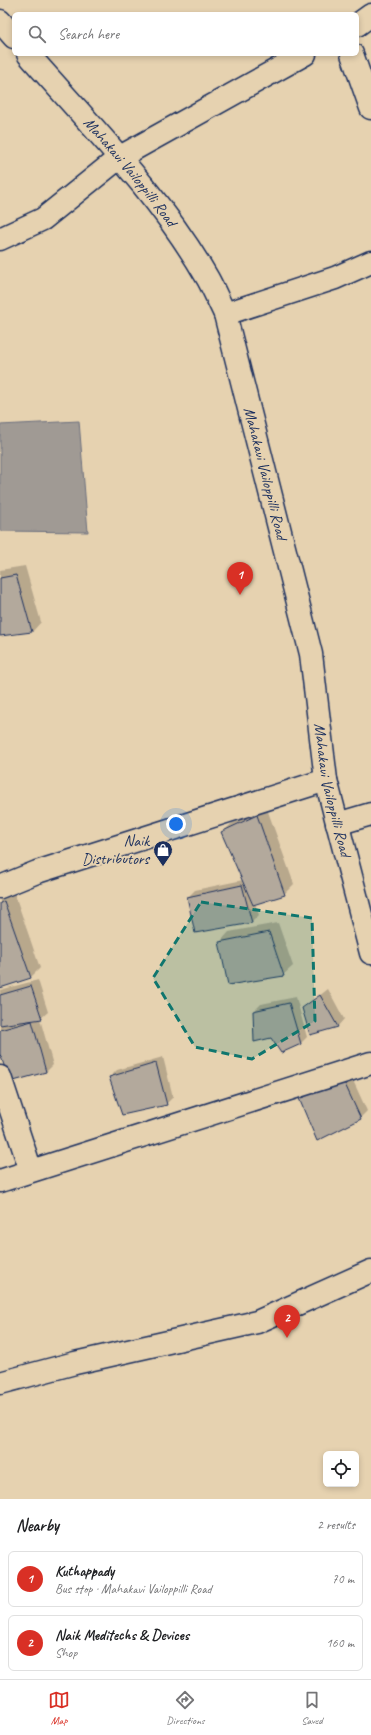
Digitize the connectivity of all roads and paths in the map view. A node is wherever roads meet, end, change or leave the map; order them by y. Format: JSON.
{"nodes":[{"id":1,"x":371,"y":15,"type":"edge"},
{"id":2,"x":0,"y":21,"type":"edge"},
{"id":3,"x":359,"y":24,"type":"edge"},
{"id":4,"x":12,"y":35,"type":"edge"},
{"id":5,"x":30,"y":56,"type":"edge"},
{"id":6,"x":301,"y":56,"type":"edge"},
{"id":7,"x":353,"y":56,"type":"edge"},
{"id":8,"x":371,"y":108,"type":"edge"},
{"id":9,"x":120,"y":157,"type":"junction"},
{"id":10,"x":0,"y":238,"type":"edge"},
{"id":11,"x":371,"y":262,"type":"edge"},
{"id":12,"x":225,"y":314,"type":"junction"},
{"id":13,"x":326,"y":780,"type":"junction"},
{"id":14,"x":371,"y":814,"type":"edge"},
{"id":15,"x":337,"y":824,"type":"junction"},
{"id":16,"x":0,"y":887,"type":"edge"},
{"id":17,"x":371,"y":953,"type":"edge"},
{"id":18,"x":371,"y":1064,"type":"edge"},
{"id":19,"x":0,"y":1077,"type":"edge"},
{"id":20,"x":31,"y":1171,"type":"junction"},
{"id":21,"x":0,"y":1180,"type":"edge"},
{"id":22,"x":371,"y":1270,"type":"edge"},
{"id":23,"x":0,"y":1383,"type":"edge"}],
"edges":[{"from":1,"to":3,"type":"street"},
{"from":2,"to":4,"type":"street"},
{"from":5,"to":9,"type":"street","name":"Mahakavi Vailoppilli Road"},
{"from":6,"to":9,"type":"street"},
{"from":7,"to":8,"type":"street"},
{"from":9,"to":10,"type":"street"},
{"from":9,"to":12,"type":"street","name":"Mahakavi Vailoppilli Road"},
{"from":11,"to":12,"type":"street"},
{"from":12,"to":13,"type":"street","name":"Mahakavi Vailoppilli Road"},
{"from":13,"to":15,"type":"street","name":"Mahakavi Vailoppilli Road"},
{"from":13,"to":16,"type":"street"},
{"from":14,"to":15,"type":"street"},
{"from":15,"to":17,"type":"street","name":"Mahakavi Vailoppilli Road"},
{"from":18,"to":20,"type":"street"},
{"from":19,"to":20,"type":"street"},
{"from":20,"to":21,"type":"street"},
{"from":22,"to":23,"type":"street"}]}
